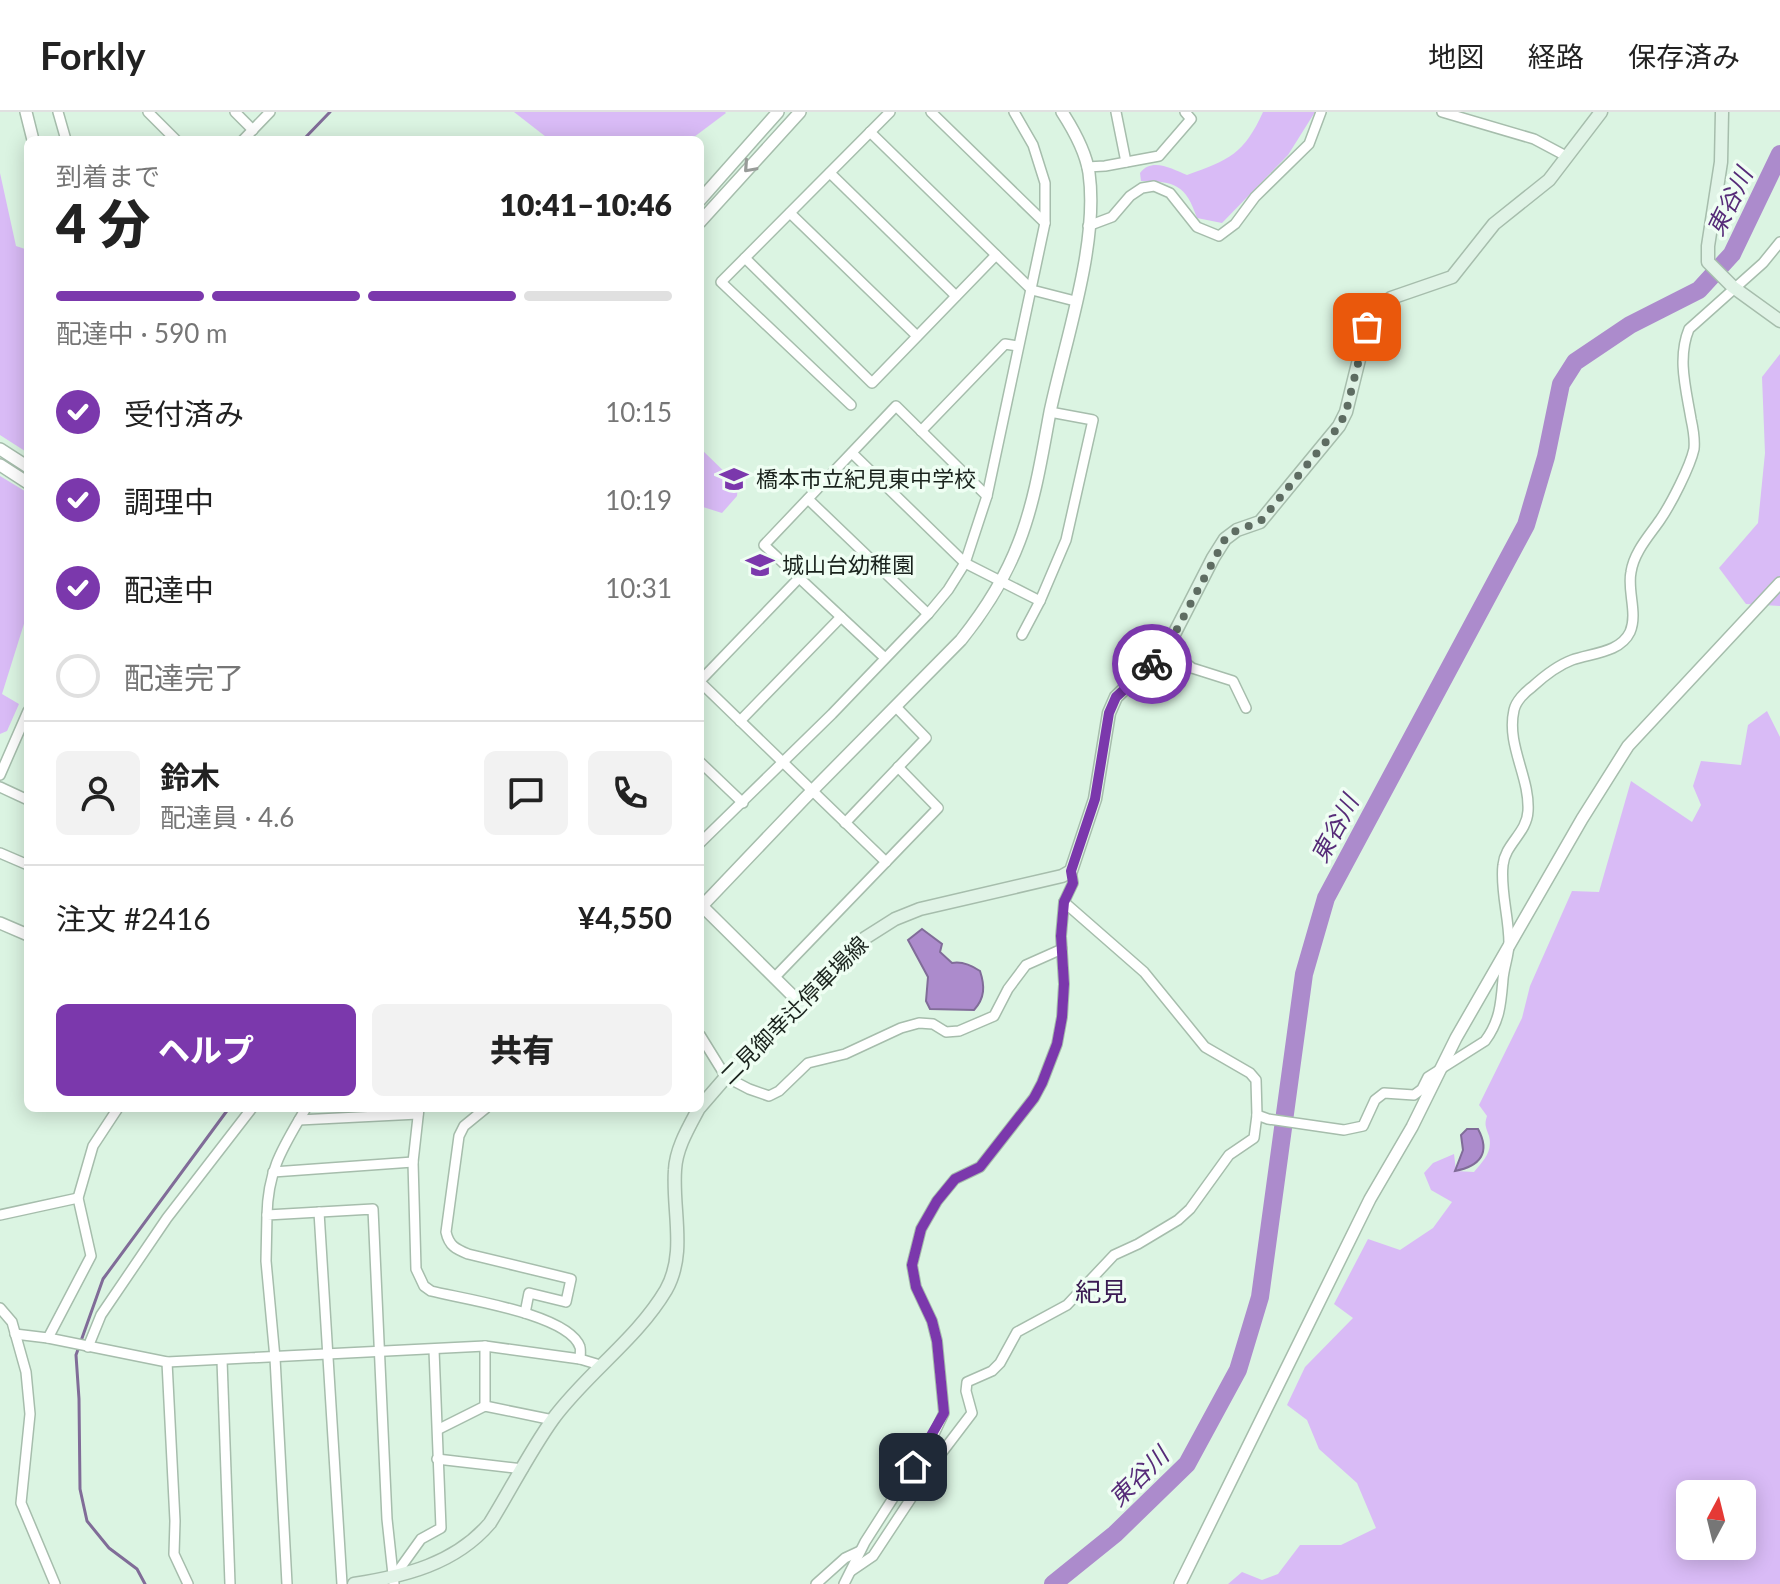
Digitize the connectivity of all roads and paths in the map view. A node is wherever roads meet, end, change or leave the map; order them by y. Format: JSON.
{"nodes":[{"id":1,"x":26,"y":112,"type":"edge"},
{"id":2,"x":58,"y":112,"type":"edge"},
{"id":3,"x":148,"y":112,"type":"edge"},
{"id":4,"x":235,"y":112,"type":"edge"},
{"id":5,"x":270,"y":112,"type":"edge"},
{"id":6,"x":778,"y":112,"type":"edge"},
{"id":7,"x":800,"y":112,"type":"edge"},
{"id":8,"x":890,"y":112,"type":"edge"},
{"id":9,"x":931,"y":112,"type":"edge"},
{"id":10,"x":1014,"y":112,"type":"edge"},
{"id":11,"x":1062,"y":112,"type":"edge"},
{"id":12,"x":1116,"y":112,"type":"edge"},
{"id":13,"x":1185,"y":112,"type":"edge"},
{"id":14,"x":1321,"y":112,"type":"edge"},
{"id":15,"x":1442,"y":112,"type":"edge"},
{"id":16,"x":1601,"y":112,"type":"edge"},
{"id":17,"x":1722,"y":112,"type":"edge"},
{"id":18,"x":253,"y":130,"type":"junction"},
{"id":19,"x":870,"y":132,"type":"junction"},
{"id":20,"x":32,"y":136,"type":"edge"},
{"id":21,"x":65,"y":136,"type":"edge"},
{"id":22,"x":172,"y":136,"type":"edge"},
{"id":23,"x":247,"y":136,"type":"edge"},
{"id":24,"x":1566,"y":156,"type":"junction"},
{"id":25,"x":1126,"y":162,"type":"junction"},
{"id":26,"x":1087,"y":167,"type":"junction"},
{"id":27,"x":830,"y":173,"type":"junction"},
{"id":28,"x":704,"y":195,"type":"edge"},
{"id":29,"x":790,"y":213,"type":"junction"},
{"id":30,"x":704,"y":218,"type":"edge"},
{"id":31,"x":1045,"y":223,"type":"junction"},
{"id":32,"x":1088,"y":226,"type":"junction"},
{"id":33,"x":1780,"y":242,"type":"edge"},
{"id":34,"x":996,"y":255,"type":"junction"},
{"id":35,"x":745,"y":258,"type":"junction"},
{"id":36,"x":1733,"y":287,"type":"junction"},
{"id":37,"x":1032,"y":290,"type":"junction"},
{"id":38,"x":956,"y":296,"type":"junction"},
{"id":39,"x":1075,"y":301,"type":"junction"},
{"id":40,"x":1780,"y":321,"type":"edge"},
{"id":41,"x":917,"y":336,"type":"junction"},
{"id":42,"x":1018,"y":346,"type":"junction"},
{"id":43,"x":851,"y":405,"type":"dead end"},
{"id":44,"x":1050,"y":412,"type":"junction"},
{"id":45,"x":921,"y":431,"type":"junction"},
{"id":46,"x":0,"y":449,"type":"edge"},
{"id":47,"x":852,"y":453,"type":"junction"},
{"id":48,"x":24,"y":464,"type":"edge"},
{"id":49,"x":0,"y":465,"type":"edge"},
{"id":50,"x":24,"y":480,"type":"edge"},
{"id":51,"x":987,"y":496,"type":"junction"},
{"id":52,"x":808,"y":499,"type":"junction"},
{"id":53,"x":965,"y":563,"type":"junction"},
{"id":54,"x":799,"y":578,"type":"junction"},
{"id":55,"x":1002,"y":581,"type":"junction"},
{"id":56,"x":1780,"y":583,"type":"edge"},
{"id":57,"x":1040,"y":601,"type":"junction"},
{"id":58,"x":928,"y":614,"type":"junction"},
{"id":59,"x":841,"y":617,"type":"junction"},
{"id":60,"x":1022,"y":635,"type":"dead end"},
{"id":61,"x":1167,"y":648,"type":"junction"},
{"id":62,"x":885,"y":658,"type":"junction"},
{"id":63,"x":704,"y":678,"type":"edge"},
{"id":64,"x":704,"y":686,"type":"edge"},
{"id":65,"x":896,"y":707,"type":"junction"},
{"id":66,"x":1246,"y":708,"type":"dead end"},
{"id":67,"x":740,"y":721,"type":"junction"},
{"id":68,"x":23,"y":734,"type":"edge"},
{"id":69,"x":783,"y":763,"type":"junction"},
{"id":70,"x":704,"y":766,"type":"edge"},
{"id":71,"x":898,"y":767,"type":"junction"},
{"id":72,"x":0,"y":775,"type":"edge"},
{"id":73,"x":0,"y":787,"type":"edge"},
{"id":74,"x":812,"y":791,"type":"junction"},
{"id":75,"x":24,"y":798,"type":"edge"},
{"id":76,"x":743,"y":803,"type":"junction"},
{"id":77,"x":845,"y":823,"type":"junction"},
{"id":78,"x":704,"y":839,"type":"edge"},
{"id":79,"x":0,"y":853,"type":"edge"},
{"id":80,"x":886,"y":862,"type":"junction"},
{"id":81,"x":24,"y":863,"type":"edge"},
{"id":82,"x":1071,"y":871,"type":"junction"},
{"id":83,"x":1064,"y":902,"type":"junction"},
{"id":84,"x":704,"y":903,"type":"edge"},
{"id":85,"x":704,"y":909,"type":"edge"},
{"id":86,"x":0,"y":923,"type":"edge"},
{"id":87,"x":24,"y":933,"type":"edge"},
{"id":88,"x":1509,"y":945,"type":"junction"},
{"id":89,"x":1062,"y":949,"type":"junction"},
{"id":90,"x":774,"y":978,"type":"junction"},
{"id":91,"x":799,"y":1002,"type":"junction"},
{"id":92,"x":704,"y":1041,"type":"edge"},
{"id":93,"x":1441,"y":1069,"type":"junction"},
{"id":94,"x":726,"y":1077,"type":"junction"},
{"id":95,"x":704,"y":1102,"type":"edge"},
{"id":96,"x":115,"y":1112,"type":"edge"},
{"id":97,"x":249,"y":1112,"type":"edge"},
{"id":98,"x":304,"y":1112,"type":"edge"},
{"id":99,"x":406,"y":1112,"type":"edge"},
{"id":100,"x":419,"y":1112,"type":"edge"},
{"id":101,"x":481,"y":1112,"type":"edge"},
{"id":102,"x":697,"y":1112,"type":"edge"},
{"id":103,"x":1257,"y":1115,"type":"junction"},
{"id":104,"x":299,"y":1120,"type":"junction"},
{"id":105,"x":413,"y":1162,"type":"junction"},
{"id":106,"x":273,"y":1172,"type":"junction"},
{"id":107,"x":78,"y":1198,"type":"junction"},
{"id":108,"x":319,"y":1212,"type":"junction"},
{"id":109,"x":0,"y":1215,"type":"edge"},
{"id":110,"x":267,"y":1215,"type":"junction"},
{"id":111,"x":0,"y":1308,"type":"edge"},
{"id":112,"x":525,"y":1313,"type":"junction"},
{"id":113,"x":15,"y":1334,"type":"junction"},
{"id":114,"x":51,"y":1339,"type":"junction"},
{"id":115,"x":485,"y":1346,"type":"junction"},
{"id":116,"x":86,"y":1347,"type":"junction"},
{"id":117,"x":434,"y":1350,"type":"junction"},
{"id":118,"x":380,"y":1351,"type":"junction"},
{"id":119,"x":328,"y":1355,"type":"junction"},
{"id":120,"x":275,"y":1358,"type":"junction"},
{"id":121,"x":580,"y":1359,"type":"junction"},
{"id":122,"x":222,"y":1360,"type":"junction"},
{"id":123,"x":167,"y":1362,"type":"junction"},
{"id":124,"x":600,"y":1365,"type":"junction"},
{"id":125,"x":485,"y":1406,"type":"junction"},
{"id":126,"x":553,"y":1420,"type":"junction"},
{"id":127,"x":439,"y":1429,"type":"junction"},
{"id":128,"x":437,"y":1459,"type":"junction"},
{"id":129,"x":523,"y":1469,"type":"junction"},
{"id":130,"x":860,"y":1551,"type":"junction"},
{"id":131,"x":851,"y":1571,"type":"junction"},
{"id":132,"x":394,"y":1581,"type":"edge"},
{"id":133,"x":55,"y":1584,"type":"edge"},
{"id":134,"x":188,"y":1584,"type":"edge"},
{"id":135,"x":230,"y":1584,"type":"edge"},
{"id":136,"x":287,"y":1584,"type":"edge"},
{"id":137,"x":342,"y":1584,"type":"edge"},
{"id":138,"x":354,"y":1584,"type":"edge"},
{"id":139,"x":816,"y":1584,"type":"edge"},
{"id":140,"x":844,"y":1584,"type":"edge"},
{"id":141,"x":1180,"y":1584,"type":"edge"}],
"edges":[{"from":1,"to":20,"type":"street"},
{"from":2,"to":21,"type":"street"},
{"from":3,"to":22,"type":"street"},
{"from":4,"to":18,"type":"street"},
{"from":5,"to":18,"type":"street"},
{"from":6,"to":28,"type":"street"},
{"from":7,"to":30,"type":"street","one_way":true},
{"from":8,"to":19,"type":"street"},
{"from":9,"to":31,"type":"street"},
{"from":10,"to":31,"type":"street"},
{"from":11,"to":26,"type":"street"},
{"from":12,"to":25,"type":"street"},
{"from":13,"to":25,"type":"street"},
{"from":14,"to":32,"type":"street"},
{"from":15,"to":24,"type":"street"},
{"from":16,"to":24,"type":"main road"},
{"from":17,"to":36,"type":"main road"},
{"from":18,"to":23,"type":"street"},
{"from":19,"to":27,"type":"street"},
{"from":19,"to":34,"type":"street"},
{"from":24,"to":61,"type":"main road"},
{"from":25,"to":26,"type":"street"},
{"from":26,"to":32,"type":"street"},
{"from":27,"to":29,"type":"street"},
{"from":27,"to":38,"type":"street"},
{"from":29,"to":35,"type":"street"},
{"from":29,"to":41,"type":"street"},
{"from":31,"to":37,"type":"street"},
{"from":32,"to":39,"type":"street"},
{"from":33,"to":36,"type":"street"},
{"from":34,"to":37,"type":"street"},
{"from":34,"to":38,"type":"street"},
{"from":35,"to":41,"type":"street"},
{"from":35,"to":43,"type":"street"},
{"from":36,"to":40,"type":"main road"},
{"from":36,"to":88,"type":"street"},
{"from":37,"to":39,"type":"street"},
{"from":37,"to":42,"type":"street"},
{"from":38,"to":41,"type":"street"},
{"from":39,"to":44,"type":"street"},
{"from":42,"to":45,"type":"street"},
{"from":42,"to":51,"type":"street"},
{"from":44,"to":55,"type":"street"},
{"from":44,"to":57,"type":"street"},
{"from":45,"to":47,"type":"street"},
{"from":45,"to":51,"type":"street"},
{"from":46,"to":48,"type":"street"},
{"from":47,"to":52,"type":"street"},
{"from":47,"to":53,"type":"street"},
{"from":49,"to":50,"type":"street"},
{"from":51,"to":53,"type":"street"},
{"from":52,"to":54,"type":"street"},
{"from":52,"to":58,"type":"street"},
{"from":53,"to":55,"type":"street"},
{"from":53,"to":58,"type":"street"},
{"from":54,"to":59,"type":"street"},
{"from":54,"to":63,"type":"street"},
{"from":55,"to":57,"type":"street"},
{"from":55,"to":65,"type":"street"},
{"from":56,"to":88,"type":"street"},
{"from":57,"to":60,"type":"street"},
{"from":58,"to":62,"type":"street"},
{"from":59,"to":62,"type":"street"},
{"from":59,"to":67,"type":"street"},
{"from":61,"to":66,"type":"street"},
{"from":61,"to":82,"type":"main road"},
{"from":62,"to":69,"type":"street"},
{"from":64,"to":67,"type":"street"},
{"from":65,"to":71,"type":"street"},
{"from":65,"to":74,"type":"street"},
{"from":67,"to":69,"type":"street"},
{"from":68,"to":72,"type":"street"},
{"from":69,"to":74,"type":"street"},
{"from":69,"to":76,"type":"street"},
{"from":70,"to":76,"type":"street"},
{"from":71,"to":77,"type":"street"},
{"from":71,"to":80,"type":"street"},
{"from":73,"to":75,"type":"street"},
{"from":74,"to":77,"type":"street"},
{"from":74,"to":84,"type":"street"},
{"from":76,"to":78,"type":"street"},
{"from":77,"to":80,"type":"street"},
{"from":79,"to":81,"type":"street"},
{"from":80,"to":90,"type":"street"},
{"from":82,"to":83,"type":"street"},
{"from":82,"to":91,"type":"main road","name":"二見御幸辻停車場線"},
{"from":83,"to":89,"type":"street"},
{"from":83,"to":103,"type":"street"},
{"from":85,"to":90,"type":"street"},
{"from":86,"to":87,"type":"street"},
{"from":88,"to":93,"type":"street"},
{"from":88,"to":93,"type":"street"},
{"from":89,"to":94,"type":"street"},
{"from":89,"to":130,"type":"street"},
{"from":90,"to":91,"type":"street"},
{"from":91,"to":94,"type":"main road","name":"二見御幸辻停車場線"},
{"from":92,"to":94,"type":"street"},
{"from":93,"to":103,"type":"street"},
{"from":93,"to":141,"type":"street"},
{"from":94,"to":95,"type":"main road","name":"二見御幸辻停車場線"},
{"from":96,"to":107,"type":"street"},
{"from":97,"to":116,"type":"street"},
{"from":98,"to":104,"type":"street"},
{"from":99,"to":104,"type":"street"},
{"from":100,"to":105,"type":"street"},
{"from":101,"to":112,"type":"street"},
{"from":102,"to":124,"type":"main road","name":"二見御幸辻停車場線"},
{"from":103,"to":131,"type":"street"},
{"from":104,"to":106,"type":"street"},
{"from":105,"to":106,"type":"street"},
{"from":105,"to":112,"type":"street"},
{"from":106,"to":110,"type":"street"},
{"from":107,"to":109,"type":"street"},
{"from":107,"to":114,"type":"street"},
{"from":108,"to":110,"type":"street"},
{"from":108,"to":118,"type":"street"},
{"from":108,"to":119,"type":"street"},
{"from":110,"to":120,"type":"street"},
{"from":111,"to":113,"type":"street"},
{"from":112,"to":121,"type":"street"},
{"from":113,"to":114,"type":"street"},
{"from":113,"to":133,"type":"street"},
{"from":114,"to":116,"type":"street"},
{"from":115,"to":117,"type":"street"},
{"from":115,"to":121,"type":"street"},
{"from":115,"to":125,"type":"street"},
{"from":116,"to":123,"type":"street"},
{"from":117,"to":118,"type":"street"},
{"from":117,"to":127,"type":"street"},
{"from":118,"to":119,"type":"street"},
{"from":118,"to":132,"type":"street"},
{"from":119,"to":120,"type":"street"},
{"from":119,"to":137,"type":"street"},
{"from":120,"to":122,"type":"street"},
{"from":120,"to":136,"type":"street"},
{"from":121,"to":124,"type":"street"},
{"from":122,"to":123,"type":"street"},
{"from":122,"to":135,"type":"street"},
{"from":123,"to":134,"type":"street"},
{"from":124,"to":126,"type":"main road","name":"二見御幸辻停車場線"},
{"from":125,"to":126,"type":"street"},
{"from":125,"to":127,"type":"street"},
{"from":126,"to":129,"type":"main road","name":"二見御幸辻停車場線"},
{"from":127,"to":128,"type":"street"},
{"from":128,"to":129,"type":"street"},
{"from":128,"to":132,"type":"street"},
{"from":129,"to":132,"type":"main road","name":"二見御幸辻停車場線"},
{"from":130,"to":131,"type":"street"},
{"from":130,"to":139,"type":"street"},
{"from":131,"to":140,"type":"street"},
{"from":132,"to":138,"type":"main road","name":"二見御幸辻停車場線"}]}
